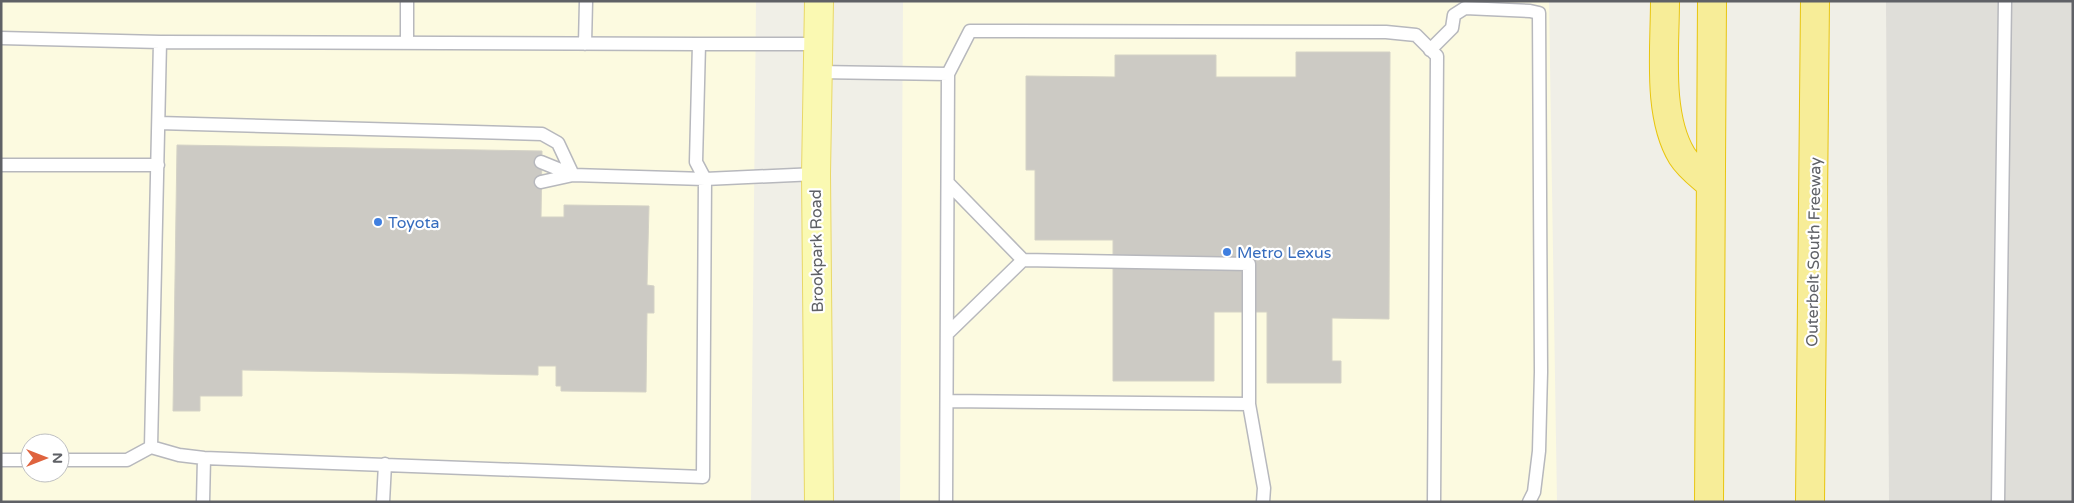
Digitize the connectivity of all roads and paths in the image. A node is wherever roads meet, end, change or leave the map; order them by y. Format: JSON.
{"nodes":[{"id":1,"x":407,"y":1,"type":"edge"},
{"id":2,"x":586,"y":1,"type":"edge"},
{"id":3,"x":819,"y":1,"type":"edge"},
{"id":4,"x":1665,"y":1,"type":"edge"},
{"id":5,"x":1712,"y":1,"type":"edge"},
{"id":6,"x":1815,"y":1,"type":"edge"},
{"id":7,"x":2005,"y":1,"type":"edge"},
{"id":8,"x":1,"y":38,"type":"edge"},
{"id":9,"x":160,"y":42,"type":"junction"},
{"id":10,"x":407,"y":43,"type":"junction"},
{"id":11,"x":585,"y":44,"type":"junction"},
{"id":12,"x":699,"y":44,"type":"junction"},
{"id":13,"x":818,"y":44,"type":"junction"},
{"id":14,"x":1430,"y":50,"type":"junction"},
{"id":15,"x":817,"y":72,"type":"junction"},
{"id":16,"x":948,"y":74,"type":"junction"},
{"id":17,"x":159,"y":123,"type":"junction"},
{"id":18,"x":542,"y":162,"type":"dead end"},
{"id":19,"x":1,"y":165,"type":"edge"},
{"id":20,"x":158,"y":165,"type":"junction"},
{"id":21,"x":816,"y":174,"type":"junction"},
{"id":22,"x":573,"y":175,"type":"junction"},
{"id":23,"x":705,"y":179,"type":"junction"},
{"id":24,"x":542,"y":182,"type":"dead end"},
{"id":25,"x":948,"y":183,"type":"junction"},
{"id":26,"x":1709,"y":183,"type":"junction"},
{"id":27,"x":1023,"y":260,"type":"junction"},
{"id":28,"x":946,"y":334,"type":"junction"},
{"id":29,"x":946,"y":401,"type":"junction"},
{"id":30,"x":1249,"y":404,"type":"junction"},
{"id":31,"x":151,"y":447,"type":"junction"},
{"id":32,"x":204,"y":458,"type":"junction"},
{"id":33,"x":1,"y":460,"type":"edge"},
{"id":34,"x":20,"y":460,"type":"edge"},
{"id":35,"x":70,"y":460,"type":"edge"},
{"id":36,"x":385,"y":464,"type":"junction"},
{"id":37,"x":203,"y":502,"type":"edge"},
{"id":38,"x":383,"y":502,"type":"edge"},
{"id":39,"x":819,"y":502,"type":"edge"},
{"id":40,"x":946,"y":502,"type":"edge"},
{"id":41,"x":1263,"y":502,"type":"edge"},
{"id":42,"x":1434,"y":502,"type":"edge"},
{"id":43,"x":1529,"y":502,"type":"edge"},
{"id":44,"x":1708,"y":502,"type":"edge"},
{"id":45,"x":1810,"y":502,"type":"edge"},
{"id":46,"x":1998,"y":502,"type":"edge"}],
"edges":[{"from":1,"to":10,"type":"lane"},
{"from":2,"to":11,"type":"lane"},
{"from":3,"to":13,"type":"main road","name":"Brookpark Road"},
{"from":4,"to":26,"type":"highway"},
{"from":5,"to":26,"type":"highway"},
{"from":6,"to":45,"type":"highway","name":"Outerbelt South Freeway"},
{"from":7,"to":46,"type":"lane"},
{"from":8,"to":9,"type":"lane"},
{"from":9,"to":10,"type":"lane"},
{"from":9,"to":17,"type":"lane"},
{"from":10,"to":11,"type":"lane"},
{"from":11,"to":12,"type":"lane"},
{"from":12,"to":13,"type":"lane"},
{"from":12,"to":23,"type":"lane"},
{"from":13,"to":15,"type":"main road","name":"Brookpark Road"},
{"from":14,"to":16,"type":"lane"},
{"from":14,"to":42,"type":"lane"},
{"from":14,"to":43,"type":"lane"},
{"from":15,"to":16,"type":"lane"},
{"from":15,"to":21,"type":"main road","name":"Brookpark Road"},
{"from":16,"to":25,"type":"lane"},
{"from":17,"to":20,"type":"lane"},
{"from":17,"to":22,"type":"lane"},
{"from":18,"to":22,"type":"lane"},
{"from":19,"to":20,"type":"lane"},
{"from":20,"to":31,"type":"lane"},
{"from":21,"to":23,"type":"lane"},
{"from":21,"to":39,"type":"main road","name":"Brookpark Road"},
{"from":22,"to":23,"type":"lane"},
{"from":22,"to":24,"type":"lane"},
{"from":23,"to":36,"type":"lane"},
{"from":25,"to":27,"type":"lane"},
{"from":25,"to":28,"type":"lane"},
{"from":26,"to":44,"type":"highway"},
{"from":27,"to":28,"type":"lane"},
{"from":27,"to":30,"type":"lane"},
{"from":28,"to":29,"type":"lane"},
{"from":29,"to":30,"type":"lane"},
{"from":29,"to":40,"type":"lane"},
{"from":30,"to":41,"type":"lane"},
{"from":31,"to":32,"type":"lane"},
{"from":31,"to":35,"type":"lane"},
{"from":32,"to":36,"type":"lane"},
{"from":32,"to":37,"type":"lane"},
{"from":33,"to":34,"type":"lane"},
{"from":36,"to":38,"type":"lane"}]}
